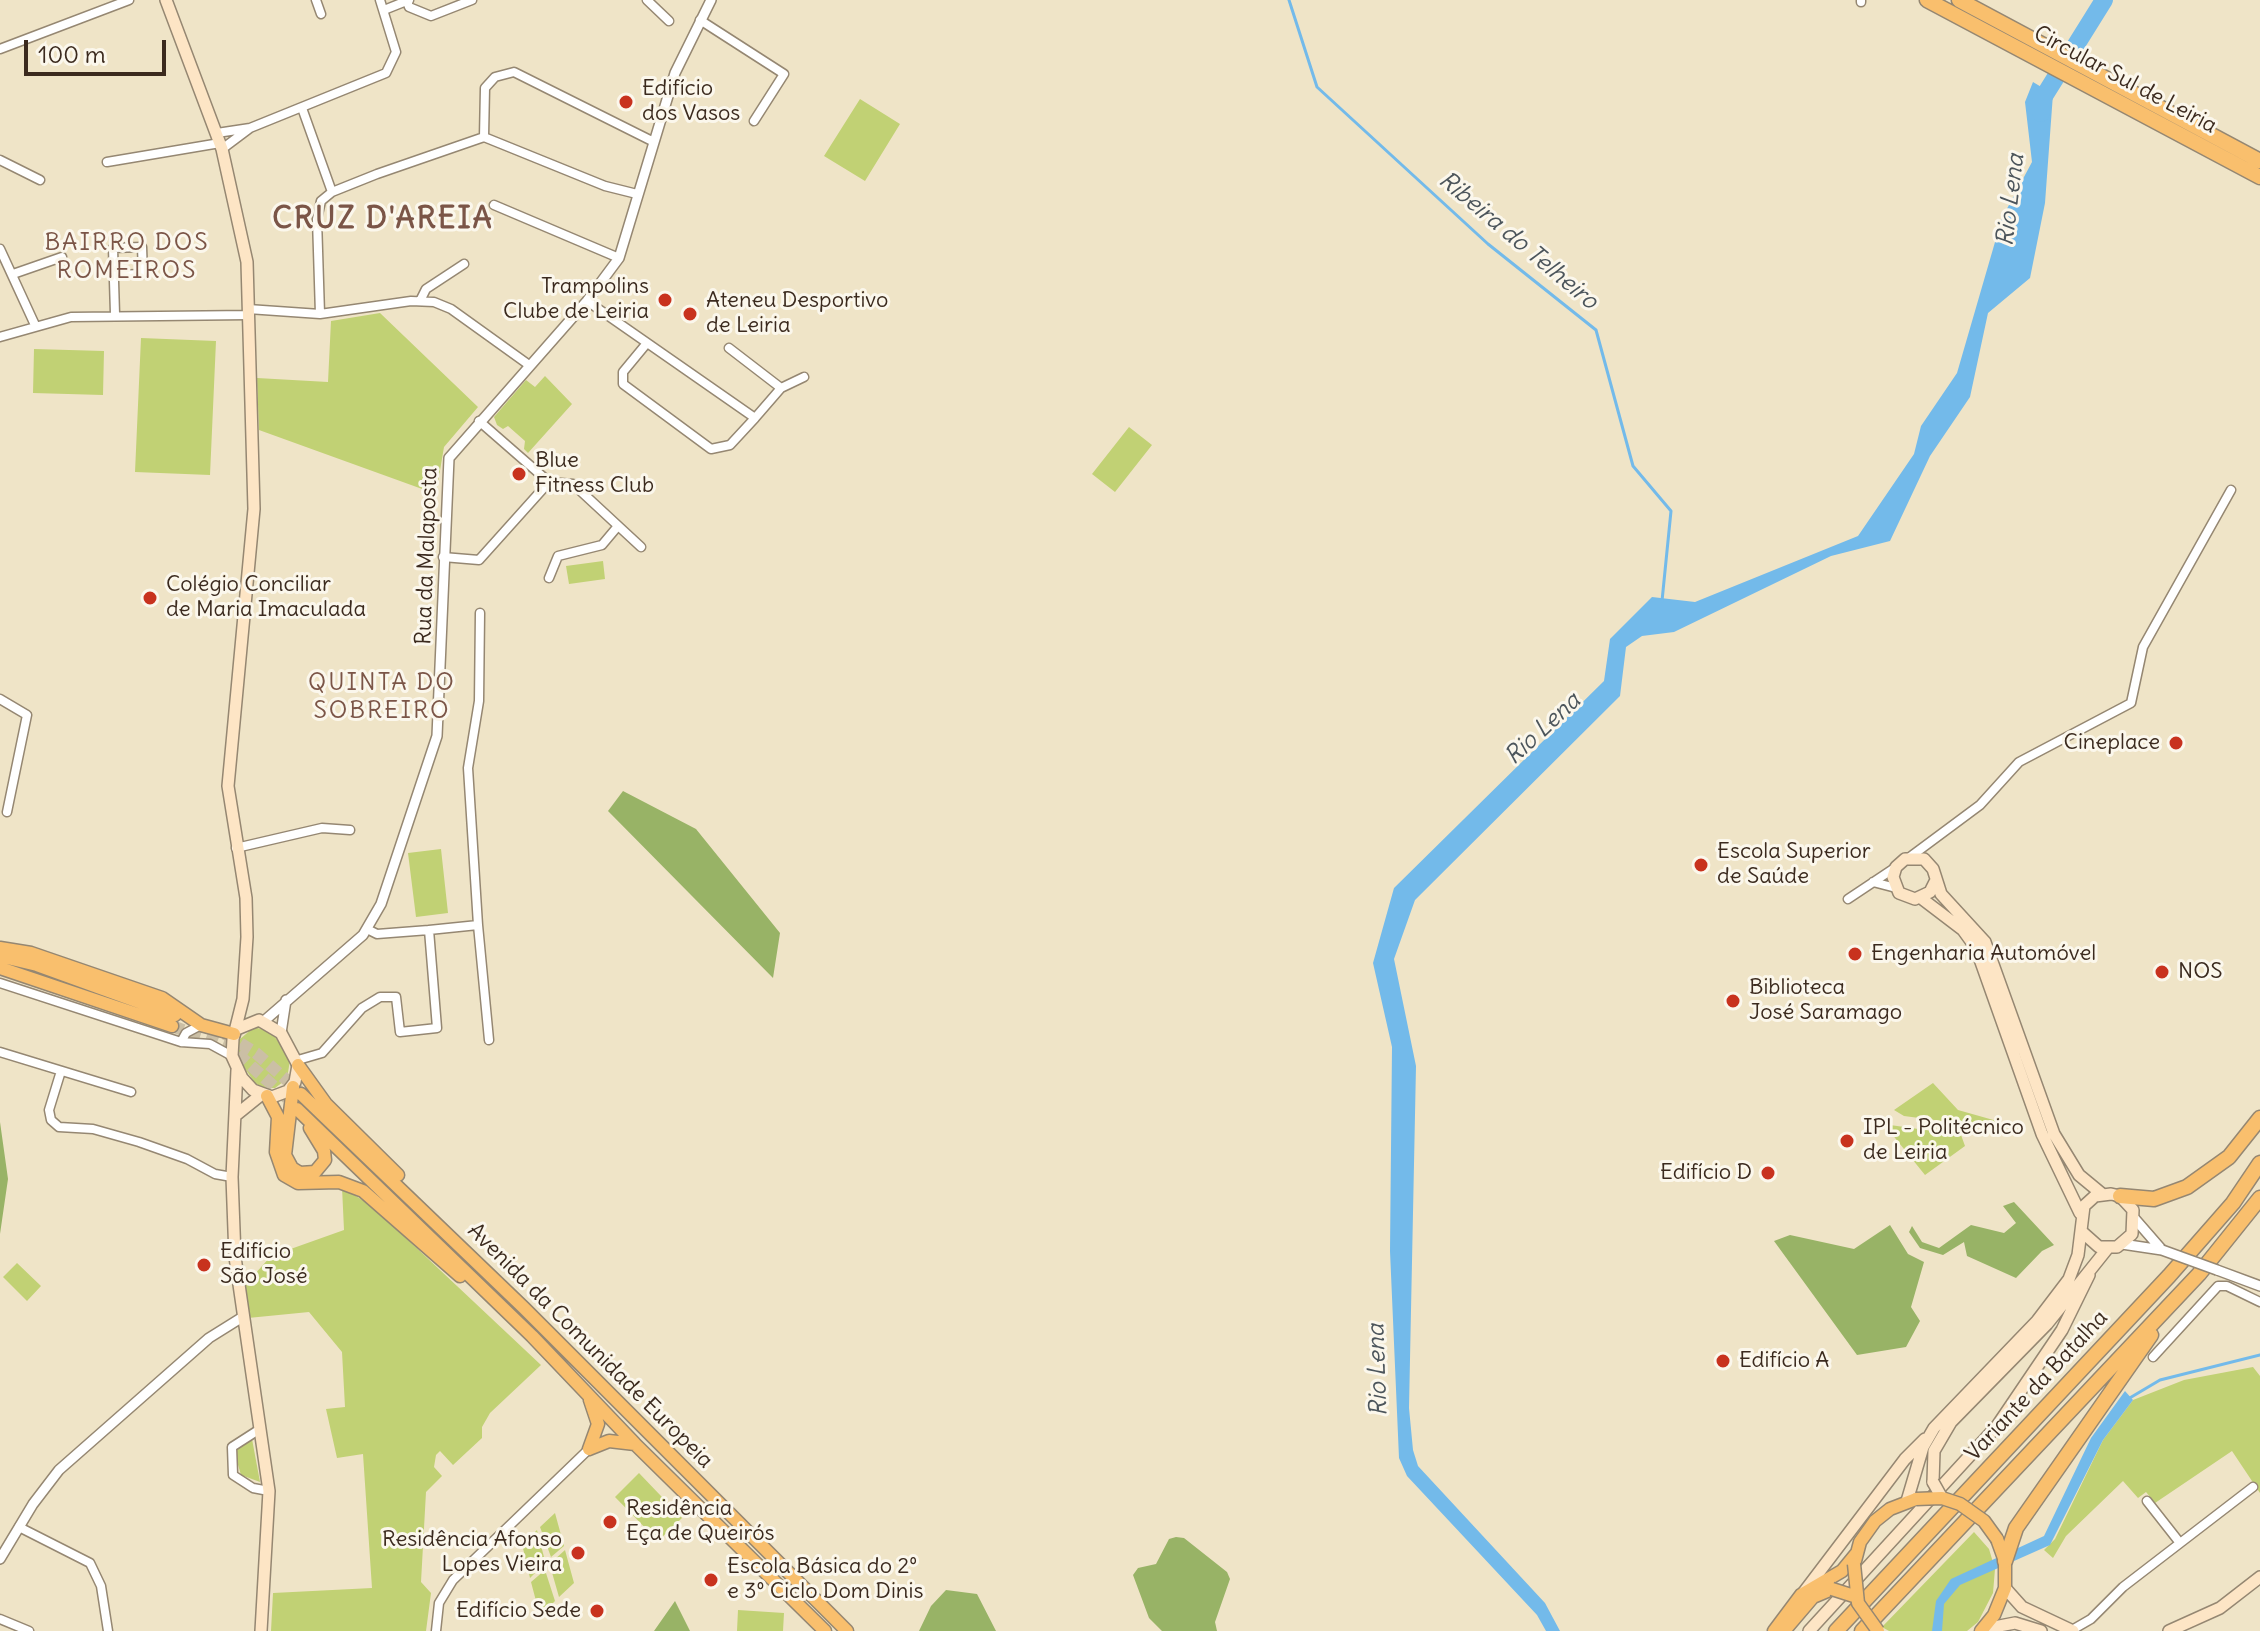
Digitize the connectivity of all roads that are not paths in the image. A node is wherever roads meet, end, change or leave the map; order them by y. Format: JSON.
{"nodes":[{"id":1,"x":129,"y":0,"type":"edge"},
{"id":2,"x":166,"y":0,"type":"edge"},
{"id":3,"x":316,"y":0,"type":"edge"},
{"id":4,"x":380,"y":0,"type":"edge"},
{"id":5,"x":408,"y":0,"type":"edge"},
{"id":6,"x":472,"y":0,"type":"edge"},
{"id":7,"x":647,"y":0,"type":"edge"},
{"id":8,"x":711,"y":0,"type":"edge"},
{"id":9,"x":1927,"y":0,"type":"edge"},
{"id":10,"x":1959,"y":0,"type":"edge"},
{"id":11,"x":384,"y":10,"type":"junction"},
{"id":12,"x":321,"y":14,"type":"dead end"},
{"id":13,"x":700,"y":20,"type":"junction"},
{"id":14,"x":669,"y":21,"type":"dead end"},
{"id":15,"x":0,"y":49,"type":"edge"},
{"id":16,"x":302,"y":108,"type":"junction"},
{"id":17,"x":754,"y":121,"type":"dead end"},
{"id":18,"x":250,"y":128,"type":"junction"},
{"id":19,"x":484,"y":137,"type":"junction"},
{"id":20,"x":652,"y":141,"type":"junction"},
{"id":21,"x":220,"y":142,"type":"junction"},
{"id":22,"x":0,"y":160,"type":"edge"},
{"id":23,"x":2260,"y":161,"type":"edge"},
{"id":24,"x":107,"y":162,"type":"dead end"},
{"id":25,"x":2260,"y":177,"type":"edge"},
{"id":26,"x":40,"y":180,"type":"dead end"},
{"id":27,"x":332,"y":192,"type":"junction"},
{"id":28,"x":637,"y":194,"type":"junction"},
{"id":29,"x":494,"y":205,"type":"dead end"},
{"id":30,"x":0,"y":249,"type":"edge"},
{"id":31,"x":62,"y":257,"type":"dead end"},
{"id":32,"x":619,"y":258,"type":"junction"},
{"id":33,"x":464,"y":264,"type":"dead end"},
{"id":34,"x":13,"y":274,"type":"junction"},
{"id":35,"x":114,"y":275,"type":"junction"},
{"id":36,"x":420,"y":301,"type":"junction"},
{"id":37,"x":587,"y":301,"type":"junction"},
{"id":38,"x":249,"y":312,"type":"junction"},
{"id":39,"x":115,"y":314,"type":"junction"},
{"id":40,"x":320,"y":314,"type":"junction"},
{"id":41,"x":35,"y":325,"type":"junction"},
{"id":42,"x":0,"y":337,"type":"edge"},
{"id":43,"x":647,"y":343,"type":"junction"},
{"id":44,"x":729,"y":348,"type":"dead end"},
{"id":45,"x":529,"y":365,"type":"junction"},
{"id":46,"x":804,"y":377,"type":"dead end"},
{"id":47,"x":781,"y":388,"type":"junction"},
{"id":48,"x":755,"y":418,"type":"junction"},
{"id":49,"x":479,"y":421,"type":"junction"},
{"id":50,"x":549,"y":482,"type":"junction"},
{"id":51,"x":2231,"y":490,"type":"dead end"},
{"id":52,"x":618,"y":526,"type":"junction"},
{"id":53,"x":641,"y":547,"type":"dead end"},
{"id":54,"x":443,"y":557,"type":"junction"},
{"id":55,"x":549,"y":578,"type":"dead end"},
{"id":56,"x":480,"y":613,"type":"dead end"},
{"id":57,"x":0,"y":699,"type":"edge"},
{"id":58,"x":7,"y":812,"type":"dead end"},
{"id":59,"x":350,"y":830,"type":"dead end"},
{"id":60,"x":1932,"y":842,"type":"junction"},
{"id":61,"x":236,"y":848,"type":"junction"},
{"id":62,"x":1910,"y":857,"type":"junction"},
{"id":63,"x":1930,"y":864,"type":"junction"},
{"id":64,"x":1896,"y":867,"type":"junction"},
{"id":65,"x":1873,"y":882,"type":"junction"},
{"id":66,"x":1935,"y":882,"type":"junction"},
{"id":67,"x":1896,"y":888,"type":"junction"},
{"id":68,"x":1921,"y":898,"type":"junction"},
{"id":69,"x":1848,"y":899,"type":"dead end"},
{"id":70,"x":478,"y":925,"type":"junction"},
{"id":71,"x":367,"y":929,"type":"junction"},
{"id":72,"x":429,"y":930,"type":"junction"},
{"id":73,"x":0,"y":948,"type":"edge"},
{"id":74,"x":0,"y":956,"type":"edge"},
{"id":75,"x":0,"y":968,"type":"edge"},
{"id":76,"x":0,"y":983,"type":"edge"},
{"id":77,"x":243,"y":999,"type":"junction"},
{"id":78,"x":286,"y":1000,"type":"junction"},
{"id":79,"x":260,"y":1020,"type":"junction"},
{"id":80,"x":201,"y":1025,"type":"junction"},
{"id":81,"x":235,"y":1032,"type":"junction"},
{"id":82,"x":281,"y":1033,"type":"junction"},
{"id":83,"x":489,"y":1040,"type":"dead end"},
{"id":84,"x":181,"y":1042,"type":"junction"},
{"id":85,"x":0,"y":1052,"type":"edge"},
{"id":86,"x":232,"y":1056,"type":"junction"},
{"id":87,"x":298,"y":1062,"type":"junction"},
{"id":88,"x":237,"y":1070,"type":"junction"},
{"id":89,"x":61,"y":1071,"type":"junction"},
{"id":90,"x":297,"y":1090,"type":"junction"},
{"id":91,"x":131,"y":1092,"type":"dead end"},
{"id":92,"x":264,"y":1095,"type":"junction"},
{"id":93,"x":236,"y":1115,"type":"junction"},
{"id":94,"x":2260,"y":1118,"type":"edge"},
{"id":95,"x":2260,"y":1163,"type":"edge"},
{"id":96,"x":232,"y":1177,"type":"junction"},
{"id":97,"x":2102,"y":1194,"type":"junction"},
{"id":98,"x":2120,"y":1196,"type":"junction"},
{"id":99,"x":2260,"y":1198,"type":"edge"},
{"id":100,"x":2080,"y":1213,"type":"junction"},
{"id":101,"x":2135,"y":1219,"type":"junction"},
{"id":102,"x":2081,"y":1231,"type":"junction"},
{"id":103,"x":2122,"y":1244,"type":"junction"},
{"id":104,"x":2107,"y":1249,"type":"junction"},
{"id":105,"x":2162,"y":1250,"type":"junction"},
{"id":106,"x":2089,"y":1275,"type":"junction"},
{"id":107,"x":2258,"y":1285,"type":"edge"},
{"id":108,"x":484,"y":1290,"type":"junction"},
{"id":109,"x":2260,"y":1302,"type":"edge"},
{"id":110,"x":524,"y":1308,"type":"junction"},
{"id":111,"x":2163,"y":1314,"type":"junction"},
{"id":112,"x":241,"y":1318,"type":"junction"},
{"id":113,"x":2153,"y":1357,"type":"dead end"},
{"id":114,"x":587,"y":1393,"type":"junction"},
{"id":115,"x":260,"y":1429,"type":"junction"},
{"id":116,"x":1928,"y":1436,"type":"junction"},
{"id":117,"x":635,"y":1444,"type":"junction"},
{"id":118,"x":589,"y":1449,"type":"junction"},
{"id":119,"x":2253,"y":1487,"type":"dead end"},
{"id":120,"x":269,"y":1491,"type":"junction"},
{"id":121,"x":1942,"y":1498,"type":"junction"},
{"id":122,"x":1911,"y":1500,"type":"junction"},
{"id":123,"x":2147,"y":1501,"type":"dead end"},
{"id":124,"x":19,"y":1527,"type":"junction"},
{"id":125,"x":2180,"y":1543,"type":"junction"},
{"id":126,"x":0,"y":1559,"type":"edge"},
{"id":127,"x":1855,"y":1559,"type":"junction"},
{"id":128,"x":2005,"y":1561,"type":"junction"},
{"id":129,"x":2260,"y":1577,"type":"edge"},
{"id":130,"x":2005,"y":1588,"type":"junction"},
{"id":131,"x":1801,"y":1595,"type":"junction"},
{"id":132,"x":1857,"y":1597,"type":"junction"},
{"id":133,"x":0,"y":1619,"type":"edge"},
{"id":134,"x":2091,"y":1619,"type":"junction"},
{"id":135,"x":1982,"y":1630,"type":"edge"},
{"id":136,"x":29,"y":1631,"type":"edge"},
{"id":137,"x":108,"y":1631,"type":"edge"},
{"id":138,"x":261,"y":1631,"type":"edge"},
{"id":139,"x":436,"y":1631,"type":"edge"},
{"id":140,"x":825,"y":1631,"type":"edge"},
{"id":141,"x":847,"y":1631,"type":"edge"},
{"id":142,"x":1774,"y":1631,"type":"edge"},
{"id":143,"x":1784,"y":1631,"type":"edge"},
{"id":144,"x":1809,"y":1631,"type":"edge"},
{"id":145,"x":1836,"y":1631,"type":"edge"},
{"id":146,"x":1862,"y":1631,"type":"edge"},
{"id":147,"x":1878,"y":1631,"type":"edge"},
{"id":148,"x":2041,"y":1631,"type":"edge"},
{"id":149,"x":2072,"y":1631,"type":"edge"},
{"id":150,"x":2091,"y":1631,"type":"edge"},
{"id":151,"x":2169,"y":1631,"type":"edge"}],
"edges":[{"from":1,"to":15,"type":"street"},
{"from":2,"to":21,"type":"main road"},
{"from":3,"to":12,"type":"street"},
{"from":4,"to":11,"type":"street"},
{"from":5,"to":6,"type":"street"},
{"from":5,"to":11,"type":"street"},
{"from":7,"to":14,"type":"street"},
{"from":8,"to":13,"type":"street","name":"Rua da Malaposta"},
{"from":9,"to":25,"type":"highway","name":"Circular Sul de Leiria"},
{"from":10,"to":23,"type":"highway","name":"Circular Sul de Leiria"},
{"from":11,"to":16,"type":"street"},
{"from":13,"to":17,"type":"street"},
{"from":13,"to":20,"type":"street","name":"Rua da Malaposta"},
{"from":16,"to":18,"type":"street"},
{"from":16,"to":27,"type":"street"},
{"from":18,"to":21,"type":"street"},
{"from":18,"to":21,"type":"street"},
{"from":19,"to":20,"type":"street"},
{"from":19,"to":27,"type":"street"},
{"from":19,"to":28,"type":"street"},
{"from":20,"to":28,"type":"street","name":"Rua da Malaposta"},
{"from":21,"to":24,"type":"street"},
{"from":21,"to":38,"type":"main road"},
{"from":22,"to":26,"type":"street"},
{"from":27,"to":40,"type":"street"},
{"from":28,"to":32,"type":"street","name":"Rua da Malaposta"},
{"from":29,"to":32,"type":"street"},
{"from":30,"to":34,"type":"street"},
{"from":31,"to":34,"type":"street"},
{"from":32,"to":37,"type":"street","name":"Rua da Malaposta"},
{"from":33,"to":36,"type":"street"},
{"from":34,"to":41,"type":"street"},
{"from":35,"to":35,"type":"street"},
{"from":35,"to":39,"type":"street"},
{"from":36,"to":40,"type":"street"},
{"from":36,"to":45,"type":"street"},
{"from":37,"to":43,"type":"street"},
{"from":37,"to":45,"type":"street","name":"Rua da Malaposta"},
{"from":38,"to":39,"type":"street"},
{"from":38,"to":40,"type":"street"},
{"from":38,"to":61,"type":"main road"},
{"from":39,"to":41,"type":"street"},
{"from":41,"to":42,"type":"street"},
{"from":43,"to":48,"type":"street"},
{"from":43,"to":48,"type":"street"},
{"from":44,"to":47,"type":"street"},
{"from":45,"to":49,"type":"street","name":"Rua da Malaposta"},
{"from":46,"to":47,"type":"street"},
{"from":47,"to":48,"type":"street"},
{"from":49,"to":50,"type":"street"},
{"from":49,"to":54,"type":"street","name":"Rua da Malaposta"},
{"from":50,"to":52,"type":"street"},
{"from":50,"to":54,"type":"street"},
{"from":51,"to":60,"type":"street"},
{"from":52,"to":53,"type":"street"},
{"from":52,"to":55,"type":"street"},
{"from":54,"to":71,"type":"street","name":"Rua da Malaposta"},
{"from":56,"to":70,"type":"street"},
{"from":57,"to":58,"type":"street"},
{"from":59,"to":61,"type":"street"},
{"from":60,"to":62,"type":"street"},
{"from":60,"to":63,"type":"street"},
{"from":61,"to":77,"type":"main road"},
{"from":62,"to":63,"type":"main road"},
{"from":62,"to":64,"type":"main road"},
{"from":63,"to":66,"type":"main road"},
{"from":64,"to":65,"type":"street"},
{"from":64,"to":67,"type":"main road"},
{"from":65,"to":67,"type":"street"},
{"from":65,"to":69,"type":"street"},
{"from":66,"to":68,"type":"main road"},
{"from":66,"to":97,"type":"main road"},
{"from":67,"to":68,"type":"main road"},
{"from":68,"to":100,"type":"main road"},
{"from":70,"to":72,"type":"street"},
{"from":70,"to":83,"type":"street"},
{"from":71,"to":72,"type":"street"},
{"from":71,"to":78,"type":"street","name":"Rua da Malaposta"},
{"from":72,"to":87,"type":"street"},
{"from":73,"to":80,"type":"main road"},
{"from":74,"to":75,"type":"main road"},
{"from":76,"to":84,"type":"street"},
{"from":77,"to":79,"type":"main road"},
{"from":77,"to":81,"type":"main road"},
{"from":78,"to":79,"type":"street","name":"Rua da Malaposta"},
{"from":78,"to":82,"type":"street"},
{"from":79,"to":81,"type":"main road"},
{"from":79,"to":82,"type":"main road"},
{"from":80,"to":81,"type":"main road"},
{"from":80,"to":84,"type":"street"},
{"from":81,"to":86,"type":"main road"},
{"from":82,"to":87,"type":"main road"},
{"from":84,"to":86,"type":"street"},
{"from":85,"to":89,"type":"street"},
{"from":86,"to":88,"type":"main road"},
{"from":87,"to":90,"type":"main road"},
{"from":87,"to":110,"type":"main road"},
{"from":88,"to":92,"type":"main road"},
{"from":88,"to":93,"type":"main road"},
{"from":89,"to":91,"type":"street"},
{"from":89,"to":96,"type":"street"},
{"from":90,"to":92,"type":"main road"},
{"from":90,"to":108,"type":"main road","name":"Avenida da Comunidade Europeia"},
{"from":90,"to":110,"type":"main road","name":"Avenida da Comunidade Europeia"},
{"from":92,"to":93,"type":"main road"},
{"from":92,"to":108,"type":"main road"},
{"from":93,"to":96,"type":"main road"},
{"from":94,"to":98,"type":"highway"},
{"from":95,"to":145,"type":"highway","name":"Variante da Batalha"},
{"from":96,"to":112,"type":"main road"},
{"from":97,"to":98,"type":"main road"},
{"from":97,"to":100,"type":"main road"},
{"from":98,"to":101,"type":"main road"},
{"from":99,"to":111,"type":"highway","name":"Variante da Batalha"},
{"from":100,"to":102,"type":"main road"},
{"from":101,"to":103,"type":"main road"},
{"from":101,"to":105,"type":"street"},
{"from":102,"to":104,"type":"main road"},
{"from":102,"to":116,"type":"main road"},
{"from":103,"to":104,"type":"main road"},
{"from":103,"to":105,"type":"street"},
{"from":104,"to":106,"type":"main road"},
{"from":105,"to":107,"type":"street","bridge":true},
{"from":106,"to":121,"type":"main road","bridge":true},
{"from":106,"to":144,"type":"main road"},
{"from":108,"to":114,"type":"main road","name":"Avenida da Comunidade Europeia"},
{"from":109,"to":113,"type":"street"},
{"from":110,"to":141,"type":"main road","name":"Avenida da Comunidade Europeia"},
{"from":111,"to":128,"type":"highway"},
{"from":111,"to":146,"type":"highway","name":"Variante da Batalha"},
{"from":112,"to":115,"type":"main road"},
{"from":112,"to":124,"type":"street"},
{"from":114,"to":117,"type":"main road","name":"Avenida da Comunidade Europeia"},
{"from":114,"to":118,"type":"main road"},
{"from":115,"to":120,"type":"main road"},
{"from":115,"to":120,"type":"street"},
{"from":116,"to":122,"type":"main road"},
{"from":116,"to":131,"type":"main road"},
{"from":117,"to":118,"type":"main road"},
{"from":117,"to":140,"type":"main road","name":"Avenida da Comunidade Europeia"},
{"from":118,"to":139,"type":"street"},
{"from":119,"to":125,"type":"street"},
{"from":120,"to":138,"type":"main road"},
{"from":121,"to":122,"type":"main road","bridge":true},
{"from":121,"to":128,"type":"main road","bridge":true},
{"from":122,"to":127,"type":"main road"},
{"from":123,"to":125,"type":"street"},
{"from":124,"to":126,"type":"street"},
{"from":124,"to":137,"type":"street"},
{"from":125,"to":134,"type":"street"},
{"from":127,"to":131,"type":"main road"},
{"from":127,"to":132,"type":"main road","bridge":true},
{"from":128,"to":130,"type":"main road"},
{"from":129,"to":151,"type":"main road"},
{"from":130,"to":135,"type":"main road"},
{"from":130,"to":149,"type":"main road"},
{"from":131,"to":142,"type":"main road"},
{"from":132,"to":143,"type":"main road","bridge":true},
{"from":132,"to":147,"type":"main road","bridge":true},
{"from":133,"to":136,"type":"street"},
{"from":134,"to":149,"type":"street"},
{"from":134,"to":150,"type":"street"},
{"from":135,"to":148,"type":"main road"}]}
